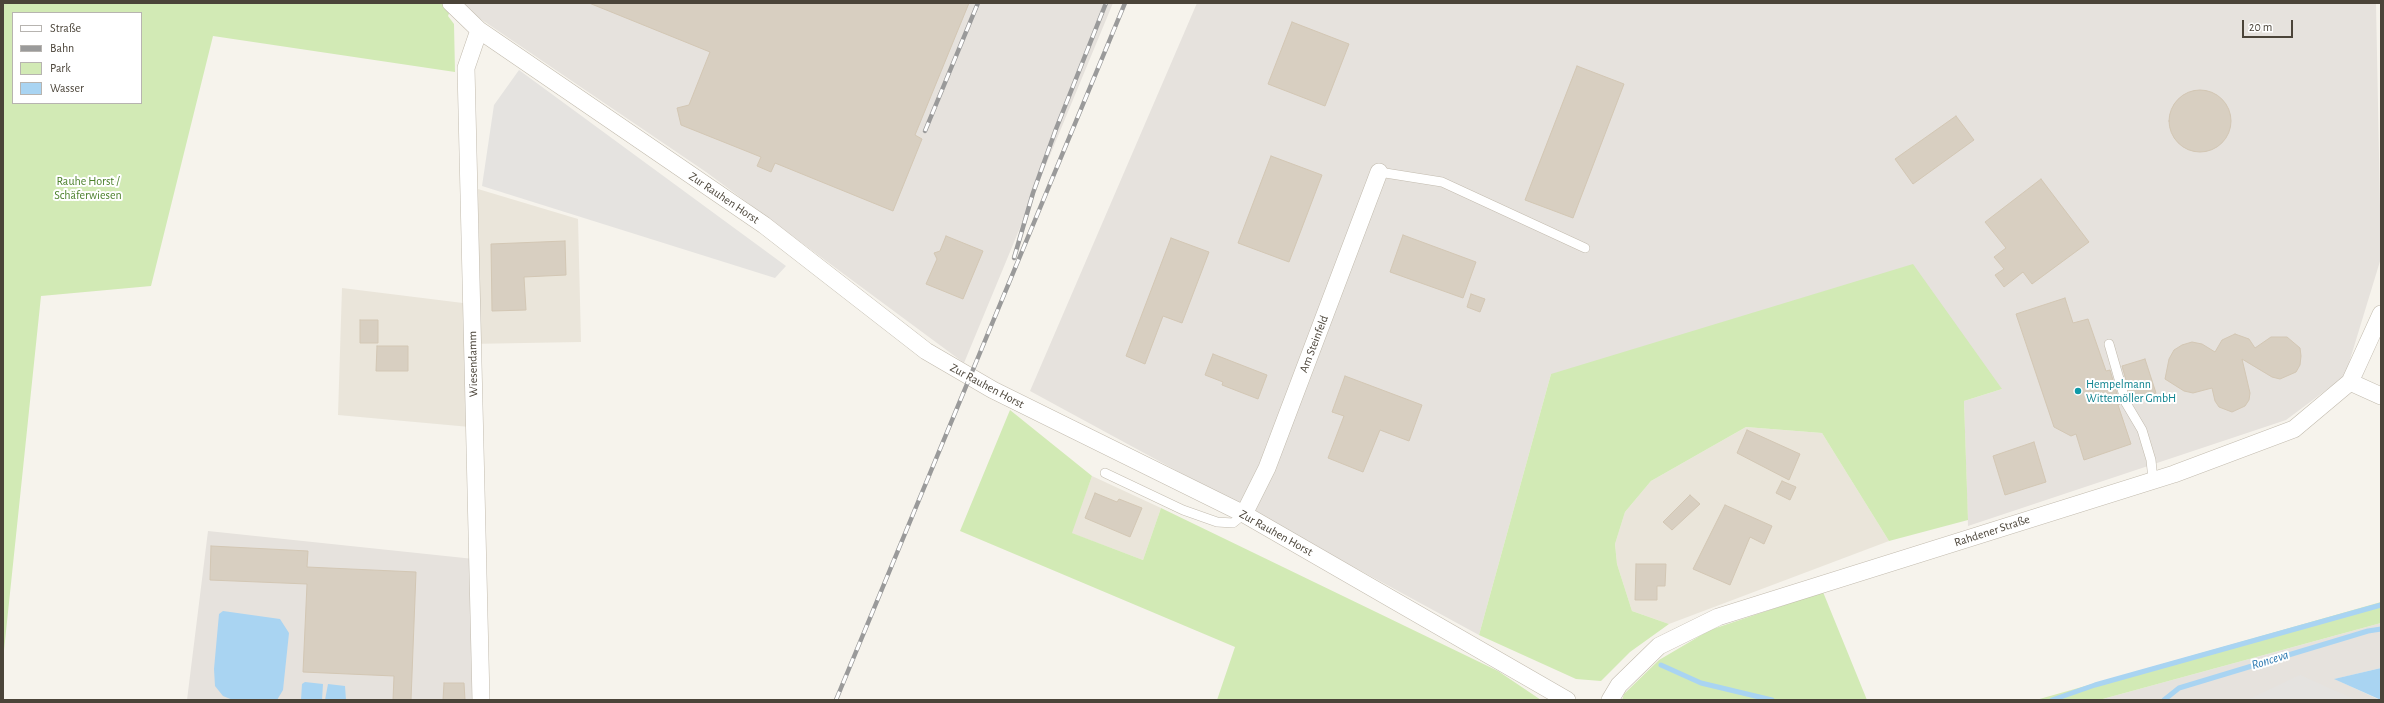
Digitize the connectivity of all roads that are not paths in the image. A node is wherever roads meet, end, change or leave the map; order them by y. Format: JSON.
{"nodes":[{"id":1,"x":451,"y":3,"type":"edge"},
{"id":2,"x":479,"y":30,"type":"junction"},
{"id":3,"x":1379,"y":172,"type":"joint"},
{"id":4,"x":1585,"y":248,"type":"dead end"},
{"id":5,"x":2381,"y":314,"type":"edge"},
{"id":6,"x":2109,"y":344,"type":"dead end"},
{"id":7,"x":2350,"y":382,"type":"junction"},
{"id":8,"x":2381,"y":396,"type":"edge"},
{"id":9,"x":1105,"y":473,"type":"dead end"},
{"id":10,"x":2153,"y":480,"type":"junction"},
{"id":11,"x":1244,"y":514,"type":"junction"},
{"id":12,"x":481,"y":700,"type":"edge"},
{"id":13,"x":1568,"y":700,"type":"edge"},
{"id":14,"x":1610,"y":700,"type":"edge"}],
"edges":[{"from":1,"to":2,"type":"street","name":"Zur Rauhen Horst"},
{"from":2,"to":11,"type":"street","name":"Zur Rauhen Horst"},
{"from":2,"to":12,"type":"street","name":"Wiesendamm"},
{"from":3,"to":4,"type":"lane"},
{"from":3,"to":11,"type":"street","name":"Am Steinfeld"},
{"from":5,"to":7,"type":"street"},
{"from":6,"to":10,"type":"lane"},
{"from":7,"to":8,"type":"street"},
{"from":7,"to":10,"type":"street","name":"Rahdener Straße"},
{"from":9,"to":11,"type":"lane"},
{"from":10,"to":14,"type":"street","name":"Rahdener Straße"},
{"from":11,"to":13,"type":"street","name":"Zur Rauhen Horst"}]}
